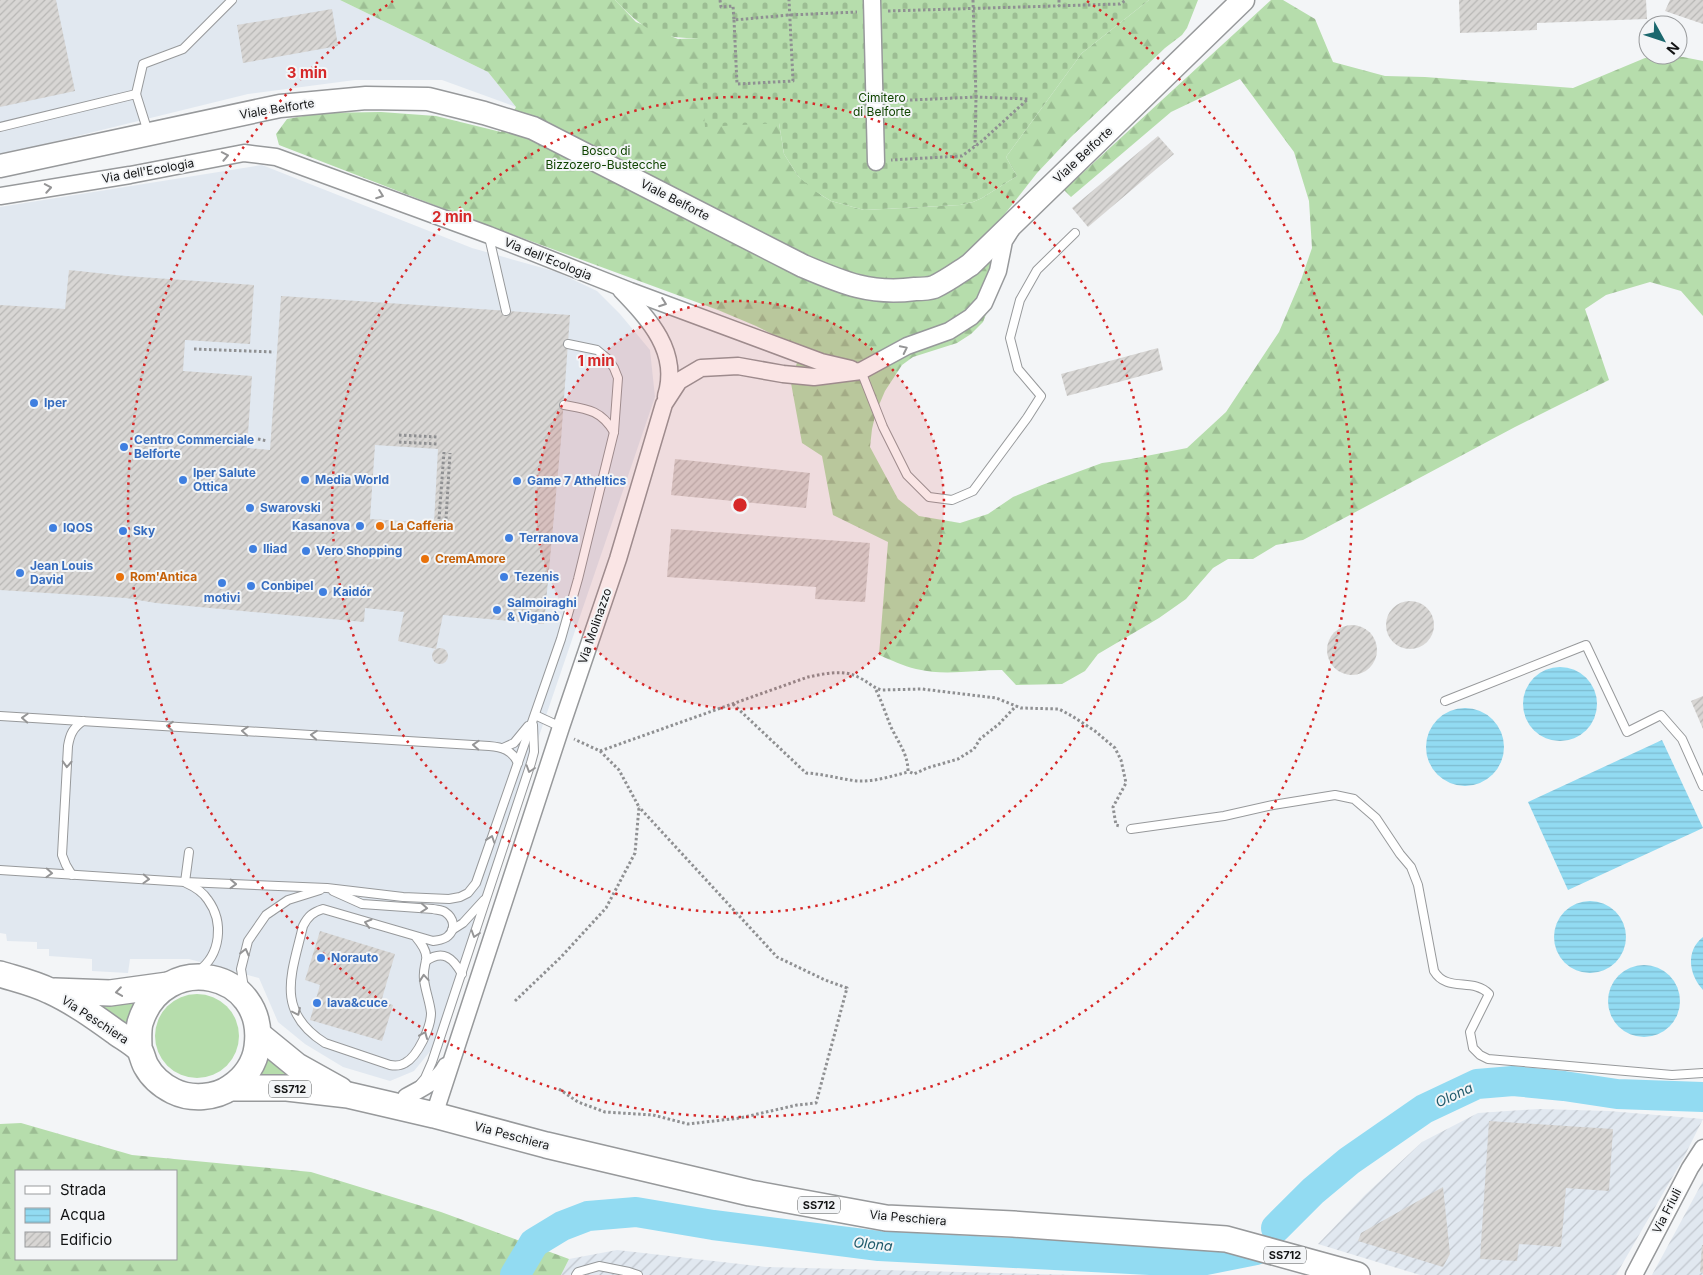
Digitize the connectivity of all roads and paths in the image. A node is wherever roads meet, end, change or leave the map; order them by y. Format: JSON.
{"nodes":[{"id":1,"x":232,"y":0,"type":"edge"},
{"id":2,"x":720,"y":0,"type":"edge"},
{"id":3,"x":789,"y":0,"type":"edge"},
{"id":4,"x":973,"y":0,"type":"edge"},
{"id":5,"x":1059,"y":0,"type":"edge"},
{"id":6,"x":1126,"y":0,"type":"edge"},
{"id":7,"x":1243,"y":0,"type":"edge"},
{"id":8,"x":872,"y":6,"type":"edge"},
{"id":9,"x":1059,"y":6,"type":"junction"},
{"id":10,"x":973,"y":9,"type":"junction"},
{"id":11,"x":789,"y":15,"type":"junction"},
{"id":12,"x":734,"y":20,"type":"junction"},
{"id":13,"x":136,"y":94,"type":"junction"},
{"id":14,"x":976,"y":97,"type":"junction"},
{"id":15,"x":874,"y":102,"type":"junction"},
{"id":16,"x":0,"y":127,"type":"edge"},
{"id":17,"x":148,"y":134,"type":"junction"},
{"id":18,"x":975,"y":146,"type":"junction"},
{"id":19,"x":876,"y":162,"type":"joint"},
{"id":20,"x":0,"y":166,"type":"edge"},
{"id":21,"x":0,"y":196,"type":"edge"},
{"id":22,"x":1020,"y":216,"type":"junction"},
{"id":23,"x":1075,"y":233,"type":"dead end"},
{"id":24,"x":489,"y":235,"type":"junction"},
{"id":25,"x":617,"y":286,"type":"junction"},
{"id":26,"x":506,"y":311,"type":"dead end"},
{"id":27,"x":568,"y":344,"type":"dead end"},
{"id":28,"x":194,"y":350,"type":"dead end"},
{"id":29,"x":274,"y":352,"type":"dead end"},
{"id":30,"x":861,"y":371,"type":"junction"},
{"id":31,"x":664,"y":404,"type":"junction"},
{"id":32,"x":564,"y":405,"type":"dead end"},
{"id":33,"x":614,"y":432,"type":"junction"},
{"id":34,"x":399,"y":435,"type":"dead end"},
{"id":35,"x":438,"y":437,"type":"dead end"},
{"id":36,"x":258,"y":440,"type":"dead end"},
{"id":37,"x":267,"y":441,"type":"dead end"},
{"id":38,"x":398,"y":442,"type":"dead end"},
{"id":39,"x":437,"y":444,"type":"dead end"},
{"id":40,"x":444,"y":452,"type":"dead end"},
{"id":41,"x":450,"y":453,"type":"dead end"},
{"id":42,"x":439,"y":519,"type":"dead end"},
{"id":43,"x":446,"y":519,"type":"dead end"},
{"id":44,"x":875,"y":689,"type":"junction"},
{"id":45,"x":1445,"y":701,"type":"dead end"},
{"id":46,"x":733,"y":704,"type":"junction"},
{"id":47,"x":1016,"y":706,"type":"junction"},
{"id":48,"x":0,"y":716,"type":"edge"},
{"id":49,"x":534,"y":718,"type":"junction"},
{"id":50,"x":83,"y":721,"type":"junction"},
{"id":51,"x":560,"y":731,"type":"junction"},
{"id":52,"x":503,"y":748,"type":"junction"},
{"id":53,"x":600,"y":751,"type":"junction"},
{"id":54,"x":518,"y":763,"type":"junction"},
{"id":55,"x":908,"y":772,"type":"junction"},
{"id":56,"x":1703,"y":786,"type":"edge"},
{"id":57,"x":639,"y":807,"type":"junction"},
{"id":58,"x":1131,"y":828,"type":"joint"},
{"id":59,"x":189,"y":852,"type":"dead end"},
{"id":60,"x":0,"y":870,"type":"edge"},
{"id":61,"x":72,"y":875,"type":"junction"},
{"id":62,"x":185,"y":882,"type":"junction"},
{"id":63,"x":327,"y":888,"type":"junction"},
{"id":64,"x":490,"y":888,"type":"junction"},
{"id":65,"x":452,"y":930,"type":"junction"},
{"id":66,"x":415,"y":936,"type":"junction"},
{"id":67,"x":426,"y":960,"type":"junction"},
{"id":68,"x":0,"y":974,"type":"edge"},
{"id":69,"x":462,"y":974,"type":"junction"},
{"id":70,"x":178,"y":981,"type":"junction"},
{"id":71,"x":50,"y":991,"type":"junction"},
{"id":72,"x":246,"y":1000,"type":"junction"},
{"id":73,"x":515,"y":1001,"type":"dead end"},
{"id":74,"x":259,"y":1035,"type":"junction"},
{"id":75,"x":139,"y":1050,"type":"junction"},
{"id":76,"x":454,"y":1051,"type":"junction"},
{"id":77,"x":1703,"y":1074,"type":"edge"},
{"id":78,"x":231,"y":1088,"type":"junction"},
{"id":79,"x":559,"y":1089,"type":"dead end"},
{"id":80,"x":348,"y":1095,"type":"junction"},
{"id":81,"x":396,"y":1100,"type":"junction"},
{"id":82,"x":434,"y":1115,"type":"junction"},
{"id":83,"x":1703,"y":1148,"type":"edge"},
{"id":84,"x":576,"y":1275,"type":"edge"},
{"id":85,"x":638,"y":1275,"type":"edge"},
{"id":86,"x":1357,"y":1275,"type":"edge"},
{"id":87,"x":1634,"y":1275,"type":"edge"}],
"edges":[{"from":1,"to":13,"type":"lane"},
{"from":2,"to":12,"type":"path"},
{"from":3,"to":11,"type":"path"},
{"from":4,"to":10,"type":"path"},
{"from":5,"to":9,"type":"path"},
{"from":6,"to":9,"type":"path"},
{"from":7,"to":22,"type":"main road","name":"Viale Belforte"},
{"from":8,"to":10,"type":"path"},
{"from":8,"to":11,"type":"path"},
{"from":8,"to":15,"type":"street"},
{"from":9,"to":10,"type":"path"},
{"from":10,"to":14,"type":"path"},
{"from":11,"to":12,"type":"path"},
{"from":11,"to":12,"type":"path"},
{"from":13,"to":16,"type":"lane"},
{"from":13,"to":17,"type":"lane"},
{"from":14,"to":15,"type":"path"},
{"from":14,"to":18,"type":"path"},
{"from":14,"to":18,"type":"path"},
{"from":15,"to":19,"type":"street"},
{"from":17,"to":20,"type":"main road","name":"Viale Belforte"},
{"from":17,"to":22,"type":"main road","name":"Viale Belforte"},
{"from":18,"to":19,"type":"path"},
{"from":21,"to":24,"type":"street","name":"Via dell'Ecologia","one_way":true},
{"from":30,"to":22,"type":"street","one_way":true},
{"from":23,"to":30,"type":"lane"},
{"from":24,"to":25,"type":"street","name":"Via dell'Ecologia"},
{"from":24,"to":26,"type":"lane"},
{"from":25,"to":30,"type":"street","name":"Via dell'Ecologia","one_way":true},
{"from":25,"to":31,"type":"street"},
{"from":27,"to":33,"type":"lane"},
{"from":28,"to":29,"type":"path"},
{"from":30,"to":31,"type":"street","name":"Via Molinazzo"},
{"from":31,"to":51,"type":"street","name":"Via Molinazzo"},
{"from":32,"to":33,"type":"lane"},
{"from":33,"to":49,"type":"lane"},
{"from":34,"to":35,"type":"path"},
{"from":36,"to":37,"type":"path"},
{"from":38,"to":39,"type":"path"},
{"from":40,"to":42,"type":"path"},
{"from":41,"to":43,"type":"path"},
{"from":44,"to":46,"type":"path"},
{"from":44,"to":47,"type":"path"},
{"from":44,"to":55,"type":"path"},
{"from":45,"to":56,"type":"lane"},
{"from":46,"to":53,"type":"path"},
{"from":46,"to":55,"type":"path"},
{"from":47,"to":55,"type":"path"},
{"from":47,"to":58,"type":"path"},
{"from":50,"to":48,"type":"lane","one_way":true},
{"from":49,"to":51,"type":"lane"},
{"from":49,"to":52,"type":"lane"},
{"from":49,"to":54,"type":"lane"},
{"from":49,"to":64,"type":"lane","one_way":true},
{"from":52,"to":50,"type":"lane","one_way":true},
{"from":50,"to":61,"type":"lane","one_way":true},
{"from":51,"to":53,"type":"path"},
{"from":51,"to":76,"type":"street","name":"Via Molinazzo"},
{"from":52,"to":54,"type":"lane"},
{"from":53,"to":57,"type":"path"},
{"from":63,"to":54,"type":"lane","one_way":true},
{"from":57,"to":73,"type":"path"},
{"from":57,"to":79,"type":"path"},
{"from":58,"to":77,"type":"lane"},
{"from":59,"to":62,"type":"lane"},
{"from":60,"to":61,"type":"lane","one_way":true},
{"from":61,"to":62,"type":"lane","one_way":true},
{"from":62,"to":63,"type":"lane","one_way":true},
{"from":62,"to":70,"type":"lane"},
{"from":63,"to":65,"type":"lane","one_way":true},
{"from":72,"to":63,"type":"lane","one_way":true},
{"from":64,"to":65,"type":"lane"},
{"from":64,"to":69,"type":"lane","one_way":true},
{"from":65,"to":66,"type":"lane"},
{"from":66,"to":67,"type":"lane"},
{"from":66,"to":67,"type":"lane","one_way":true},
{"from":67,"to":69,"type":"lane"},
{"from":68,"to":71,"type":"main road","name":"Via Peschiera"},
{"from":69,"to":81,"type":"lane"},
{"from":70,"to":71,"type":"main road","name":"Via Peschiera","one_way":true},
{"from":70,"to":72,"type":"main road","name":"Via Peschiera"},
{"from":70,"to":75,"type":"main road","name":"Via Peschiera"},
{"from":71,"to":75,"type":"main road","name":"Via Peschiera"},
{"from":72,"to":74,"type":"main road","name":"Via Peschiera"},
{"from":74,"to":78,"type":"main road","name":"Via Peschiera"},
{"from":74,"to":80,"type":"main road","name":"Via Peschiera","number":"SS712"},
{"from":75,"to":78,"type":"main road","name":"Via Peschiera"},
{"from":76,"to":81,"type":"street","name":"Via Molinazzo"},
{"from":76,"to":82,"type":"street","name":"Via Molinazzo"},
{"from":78,"to":80,"type":"main road","name":"Via Peschiera","number":"SS712"},
{"from":80,"to":81,"type":"main road","name":"Via Peschiera","number":"SS712"},
{"from":81,"to":82,"type":"main road","name":"Via Peschiera","number":"SS712"},
{"from":82,"to":86,"type":"main road","name":"Via Peschiera","number":"SS712"},
{"from":83,"to":87,"type":"street","name":"Via Friuli"},
{"from":84,"to":85,"type":"lane"}]}
